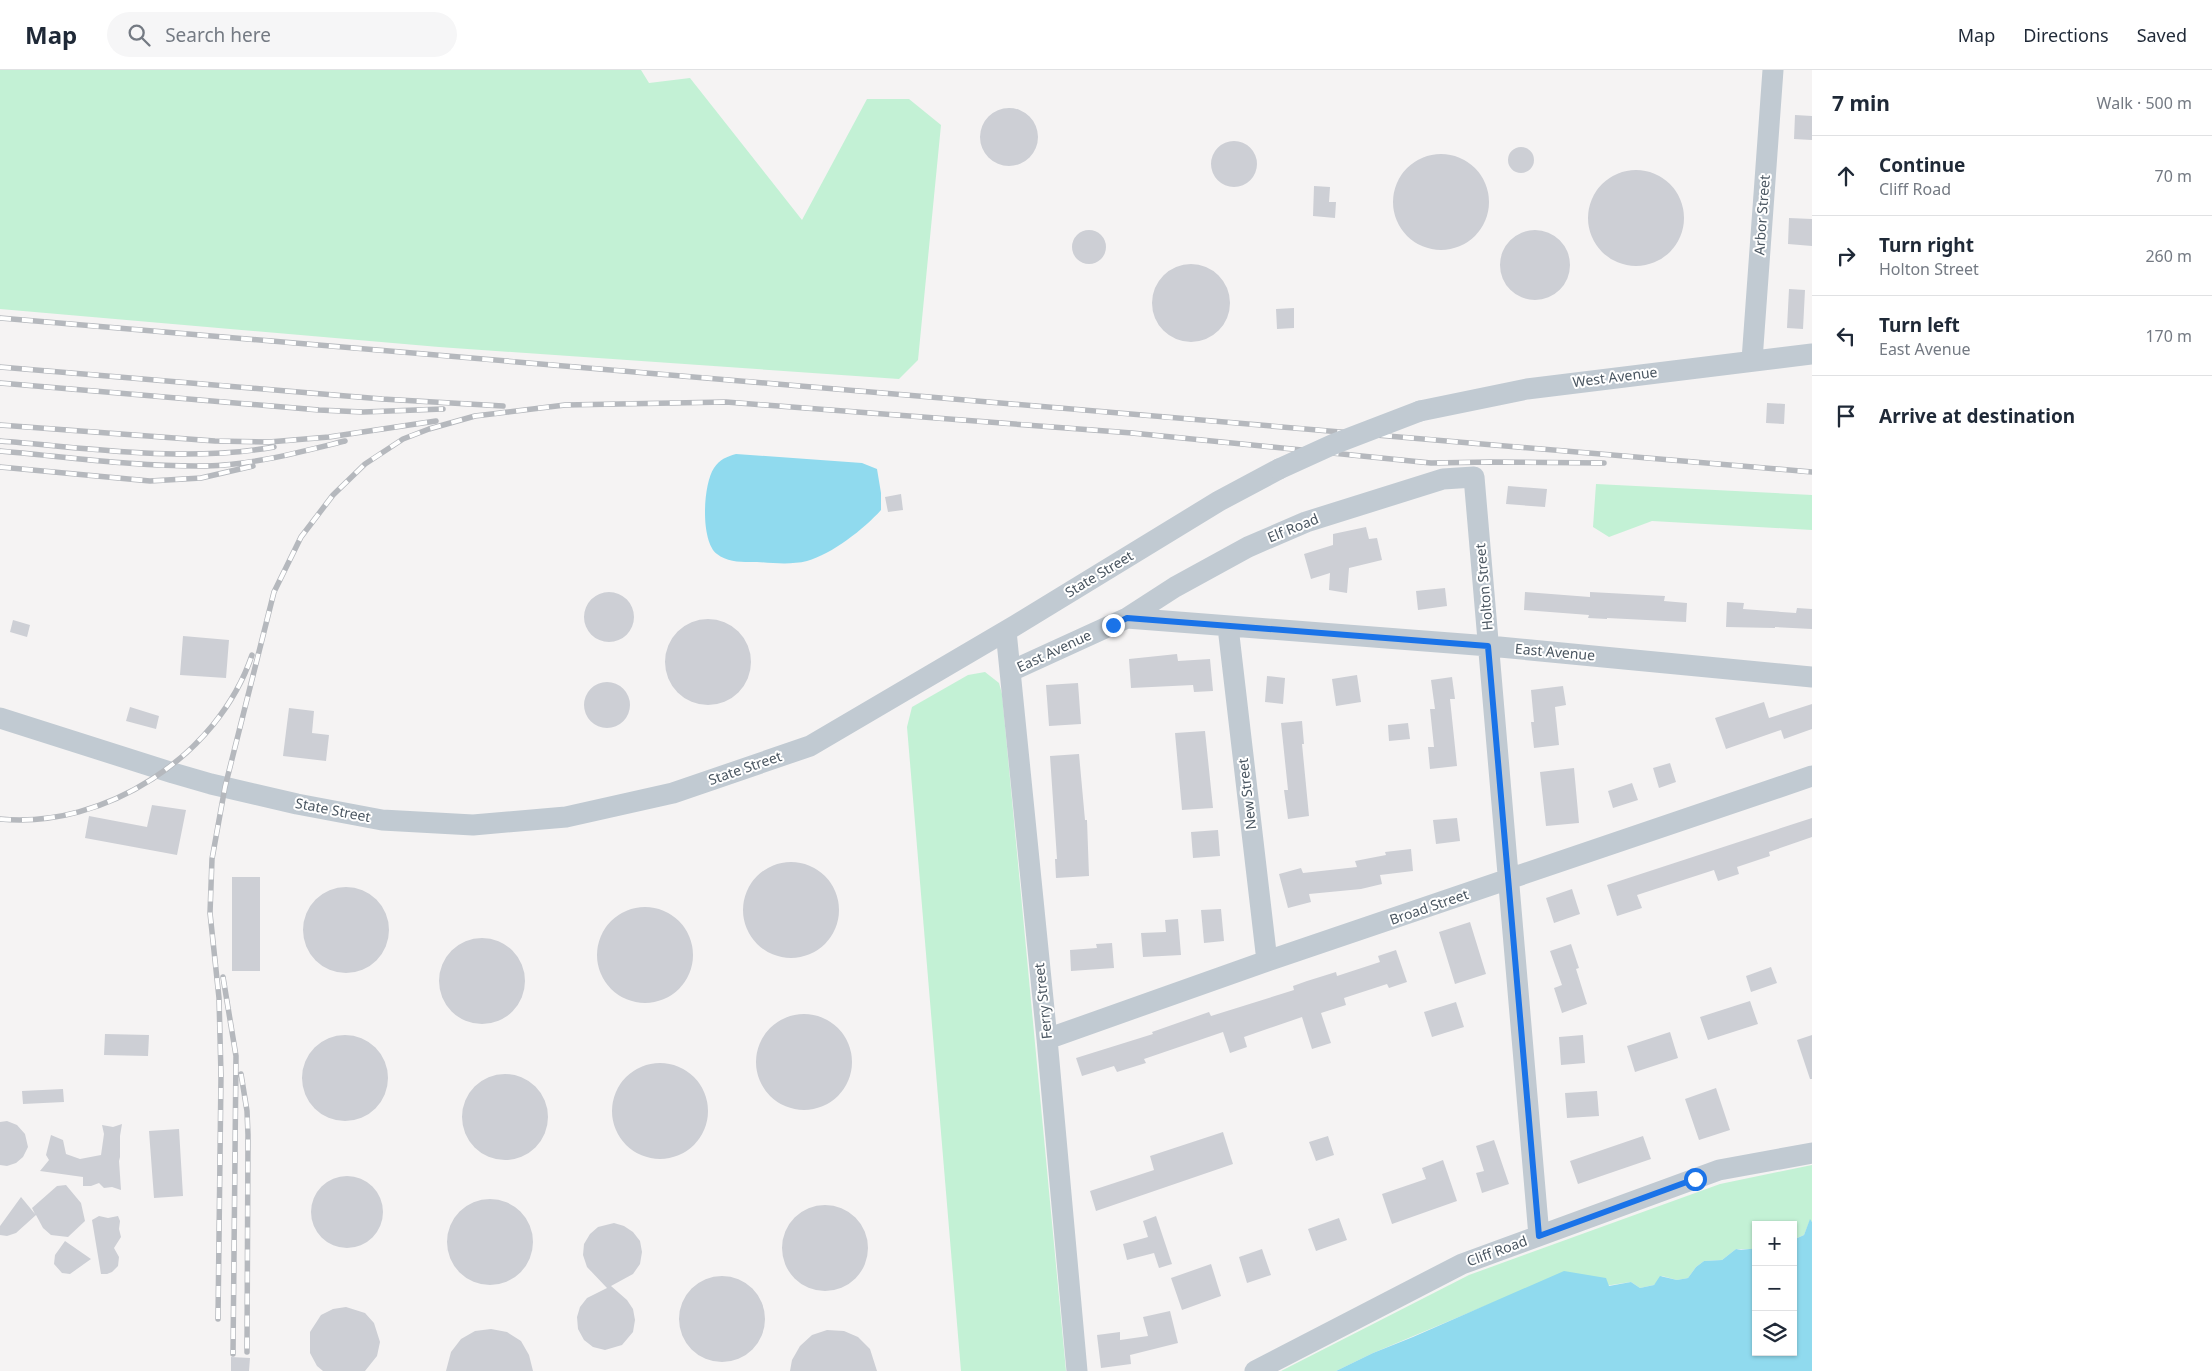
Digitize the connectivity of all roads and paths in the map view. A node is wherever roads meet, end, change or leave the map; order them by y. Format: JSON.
{"nodes":[{"id":1,"x":1773,"y":70,"type":"edge"},
{"id":2,"x":1812,"y":354,"type":"edge"},
{"id":3,"x":1752,"y":360,"type":"junction"},
{"id":4,"x":1420,"y":411,"type":"joint"},
{"id":5,"x":1474,"y":477,"type":"joint"},
{"id":6,"x":1127,"y":618,"type":"junction"},
{"id":7,"x":1228,"y":627,"type":"junction"},
{"id":8,"x":1006,"y":631,"type":"junction"},
{"id":9,"x":1488,"y":646,"type":"junction"},
{"id":10,"x":1010,"y":671,"type":"junction"},
{"id":11,"x":1812,"y":677,"type":"edge"},
{"id":12,"x":0,"y":718,"type":"edge"},
{"id":13,"x":1812,"y":776,"type":"edge"},
{"id":14,"x":1508,"y":880,"type":"junction"},
{"id":15,"x":1267,"y":961,"type":"junction"},
{"id":16,"x":1047,"y":1039,"type":"junction"},
{"id":17,"x":1812,"y":1153,"type":"edge"},
{"id":18,"x":1539,"y":1236,"type":"junction"},
{"id":19,"x":1077,"y":1371,"type":"edge"},
{"id":20,"x":1256,"y":1371,"type":"edge"}],
"edges":[{"from":1,"to":3,"type":"street","name":"Arbor Street"},
{"from":2,"to":3,"type":"street","name":"West Avenue"},
{"from":3,"to":4,"type":"street","name":"West Avenue"},
{"from":4,"to":8,"type":"street","name":"State Street","bridge":true},
{"from":5,"to":6,"type":"street","name":"Elf Road"},
{"from":5,"to":9,"type":"street","name":"Holton Street"},
{"from":6,"to":7,"type":"street","name":"East Avenue"},
{"from":6,"to":10,"type":"street","name":"East Avenue"},
{"from":7,"to":9,"type":"street","name":"East Avenue"},
{"from":7,"to":15,"type":"street","name":"New Street"},
{"from":8,"to":10,"type":"street","name":"Ferry Street"},
{"from":8,"to":12,"type":"street","name":"State Street"},
{"from":9,"to":11,"type":"street","name":"East Avenue"},
{"from":9,"to":14,"type":"street","name":"Holton Street"},
{"from":10,"to":16,"type":"street","name":"Ferry Street"},
{"from":13,"to":14,"type":"street","name":"Broad Street"},
{"from":14,"to":15,"type":"street","name":"Broad Street"},
{"from":14,"to":18,"type":"street","name":"Holton Street"},
{"from":15,"to":16,"type":"street","name":"Broad Street"},
{"from":16,"to":19,"type":"street","name":"Ferry Street"},
{"from":17,"to":18,"type":"street","name":"Cliff Road"},
{"from":18,"to":20,"type":"street","name":"Cliff Road"}]}
